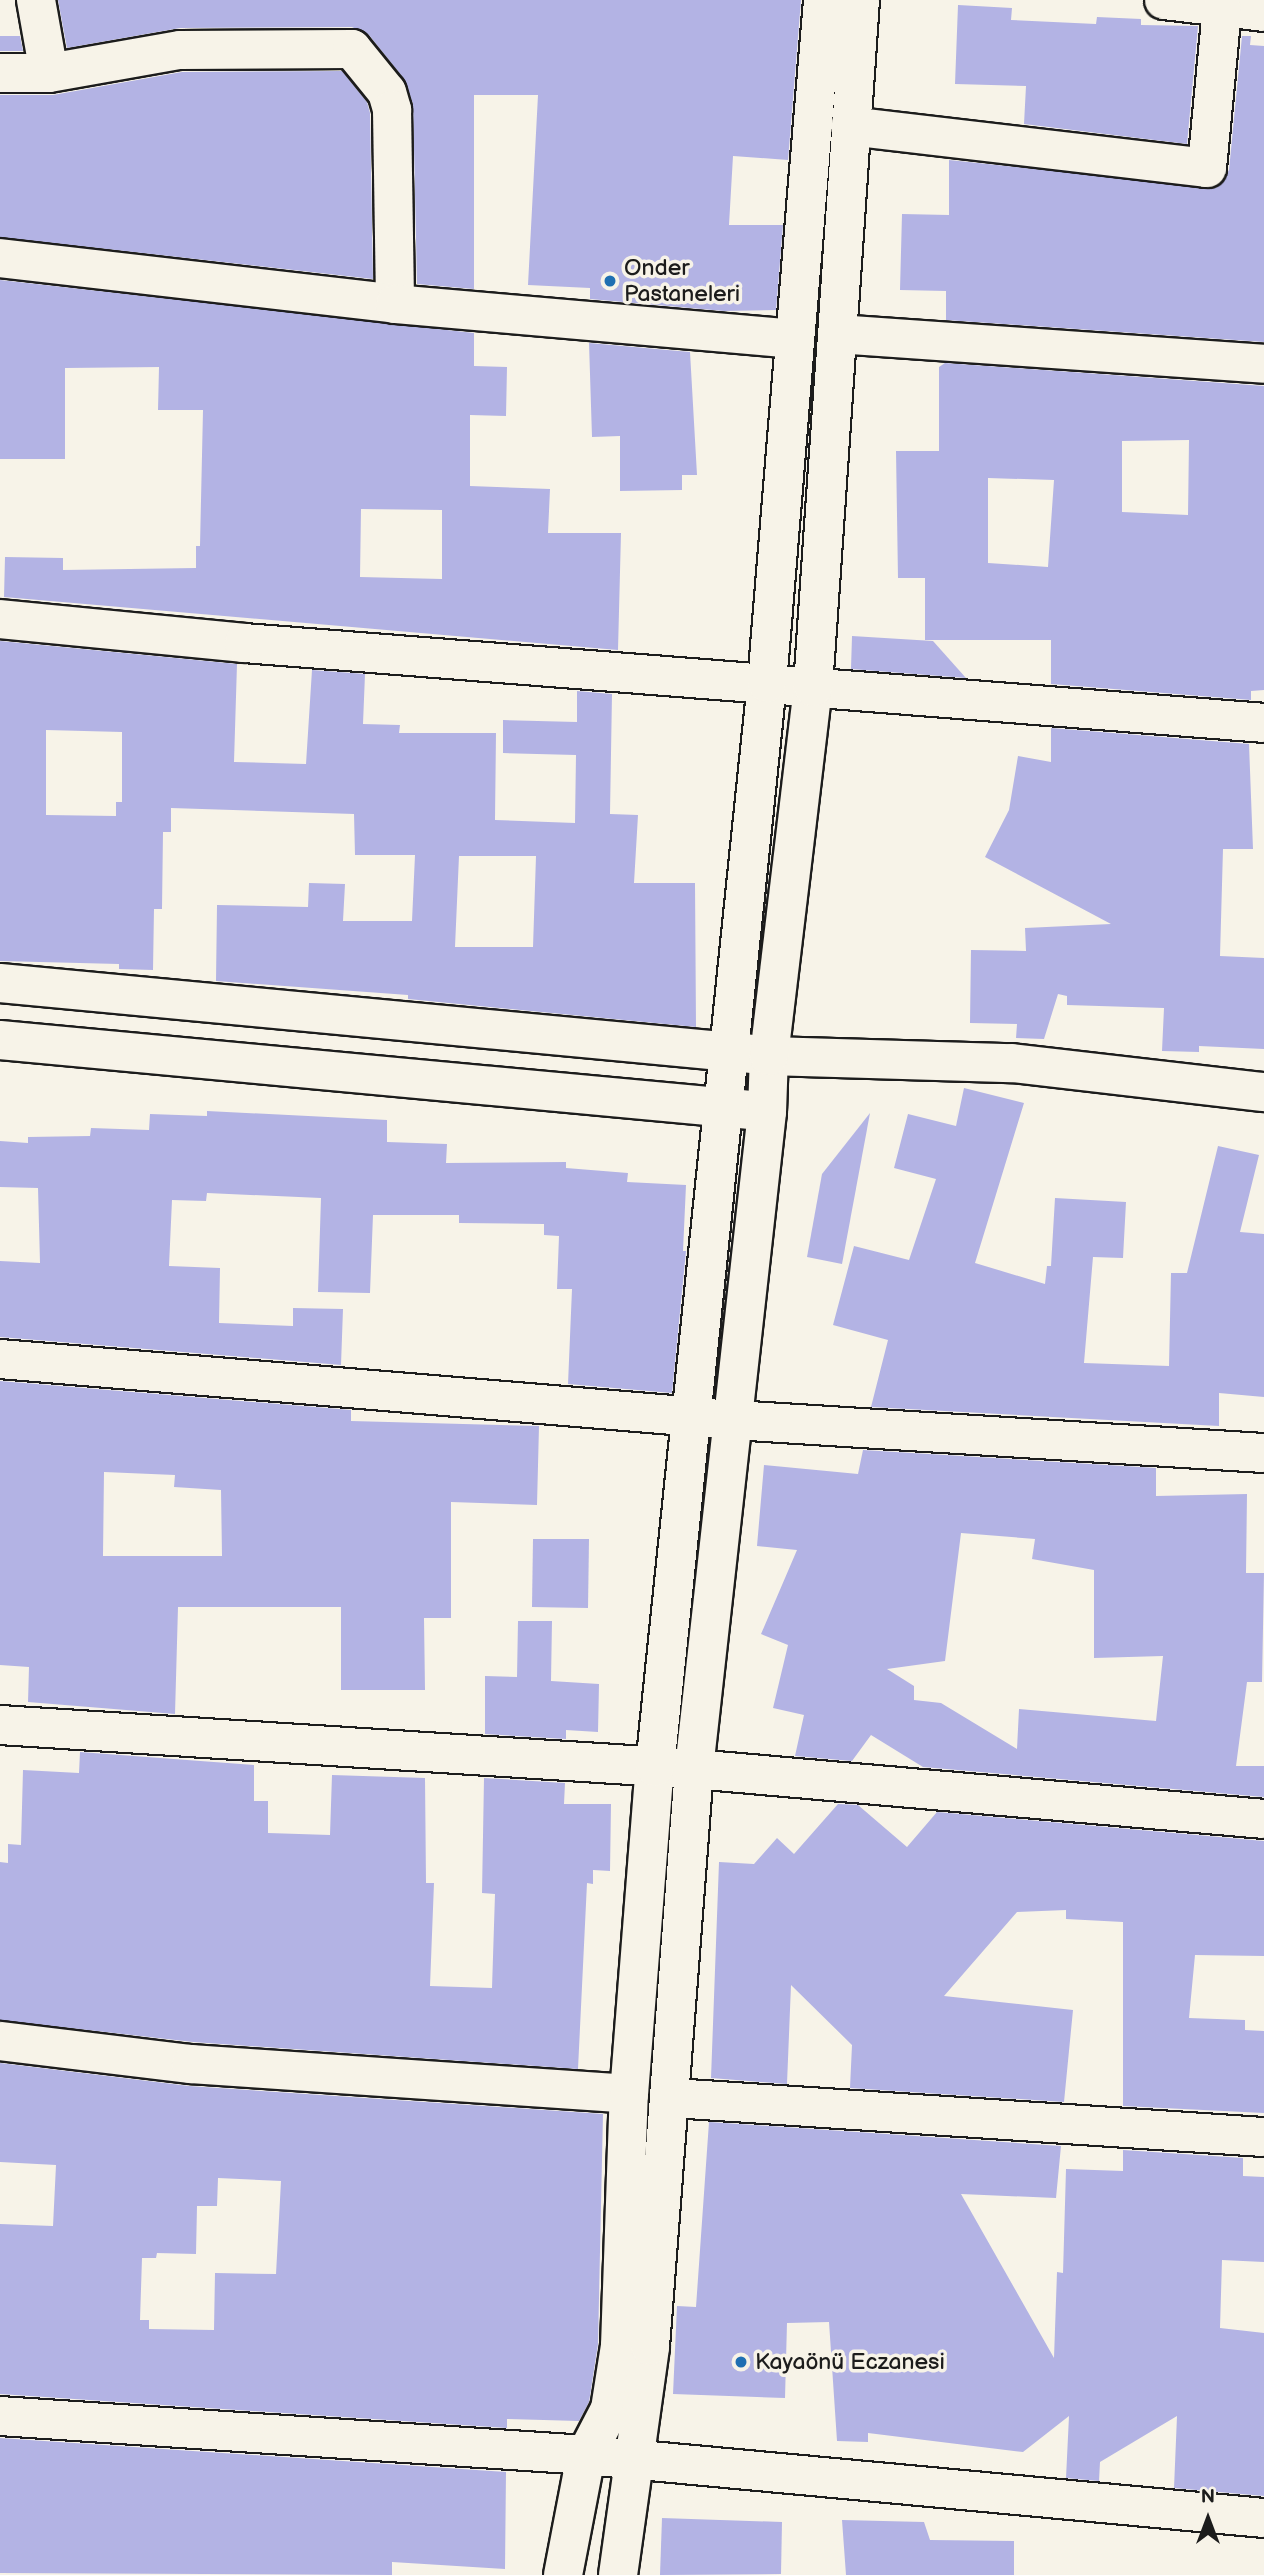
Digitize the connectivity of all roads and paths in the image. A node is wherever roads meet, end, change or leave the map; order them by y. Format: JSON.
{"nodes":[{"id":1,"x":36,"y":0,"type":"edge"},
{"id":2,"x":823,"y":0,"type":"edge"},
{"id":3,"x":860,"y":0,"type":"edge"},
{"id":4,"x":1164,"y":0,"type":"edge"},
{"id":5,"x":1222,"y":10,"type":"junction"},
{"id":6,"x":1264,"y":12,"type":"edge"},
{"id":7,"x":0,"y":73,"type":"edge"},
{"id":8,"x":48,"y":73,"type":"junction"},
{"id":9,"x":850,"y":126,"type":"junction"},
{"id":10,"x":0,"y":258,"type":"edge"},
{"id":11,"x":395,"y":304,"type":"junction"},
{"id":12,"x":838,"y":334,"type":"junction"},
{"id":13,"x":793,"y":339,"type":"junction"},
{"id":14,"x":1264,"y":364,"type":"edge"},
{"id":15,"x":0,"y":619,"type":"edge"},
{"id":16,"x":767,"y":682,"type":"junction"},
{"id":17,"x":813,"y":687,"type":"junction"},
{"id":18,"x":1264,"y":723,"type":"edge"},
{"id":19,"x":0,"y":984,"type":"edge"},
{"id":20,"x":0,"y":1040,"type":"edge"},
{"id":21,"x":727,"y":1052,"type":"junction"},
{"id":22,"x":769,"y":1056,"type":"junction"},
{"id":23,"x":1264,"y":1092,"type":"edge"},
{"id":24,"x":725,"y":1107,"type":"junction"},
{"id":25,"x":767,"y":1112,"type":"junction"},
{"id":26,"x":0,"y":1359,"type":"edge"},
{"id":27,"x":690,"y":1416,"type":"junction"},
{"id":28,"x":733,"y":1420,"type":"junction"},
{"id":29,"x":1264,"y":1452,"type":"edge"},
{"id":30,"x":0,"y":1725,"type":"edge"},
{"id":31,"x":655,"y":1767,"type":"junction"},
{"id":32,"x":694,"y":1769,"type":"junction"},
{"id":33,"x":1264,"y":1819,"type":"edge"},
{"id":34,"x":0,"y":2041,"type":"edge"},
{"id":35,"x":629,"y":2094,"type":"junction"},
{"id":36,"x":673,"y":2098,"type":"junction"},
{"id":37,"x":1264,"y":2137,"type":"edge"},
{"id":38,"x":0,"y":2416,"type":"edge"},
{"id":39,"x":586,"y":2455,"type":"junction"},
{"id":40,"x":638,"y":2457,"type":"junction"},
{"id":41,"x":1264,"y":2518,"type":"edge"},
{"id":42,"x":564,"y":2575,"type":"edge"},
{"id":43,"x":618,"y":2575,"type":"edge"}],
"edges":[{"from":1,"to":8,"type":"street"},
{"from":2,"to":13,"type":"street"},
{"from":3,"to":9,"type":"street"},
{"from":4,"to":5,"type":"street"},
{"from":5,"to":6,"type":"street"},
{"from":5,"to":9,"type":"street"},
{"from":7,"to":8,"type":"street"},
{"from":8,"to":11,"type":"street"},
{"from":9,"to":12,"type":"street"},
{"from":10,"to":11,"type":"street"},
{"from":11,"to":13,"type":"street"},
{"from":12,"to":14,"type":"street"},
{"from":12,"to":17,"type":"street"},
{"from":13,"to":16,"type":"street"},
{"from":15,"to":16,"type":"street"},
{"from":16,"to":17,"type":"street"},
{"from":16,"to":21,"type":"street"},
{"from":17,"to":18,"type":"street"},
{"from":17,"to":22,"type":"street"},
{"from":19,"to":21,"type":"street"},
{"from":20,"to":24,"type":"street"},
{"from":21,"to":22,"type":"street"},
{"from":21,"to":24,"type":"street"},
{"from":22,"to":23,"type":"street"},
{"from":22,"to":25,"type":"street"},
{"from":24,"to":25,"type":"street"},
{"from":24,"to":27,"type":"street"},
{"from":25,"to":28,"type":"street"},
{"from":26,"to":27,"type":"street"},
{"from":27,"to":28,"type":"street"},
{"from":27,"to":31,"type":"street"},
{"from":28,"to":29,"type":"street"},
{"from":28,"to":32,"type":"street"},
{"from":30,"to":31,"type":"street"},
{"from":31,"to":32,"type":"street"},
{"from":31,"to":35,"type":"street"},
{"from":32,"to":33,"type":"street"},
{"from":32,"to":36,"type":"street"},
{"from":34,"to":35,"type":"street"},
{"from":35,"to":39,"type":"street"},
{"from":36,"to":37,"type":"street"},
{"from":36,"to":40,"type":"street"},
{"from":38,"to":39,"type":"street"},
{"from":39,"to":40,"type":"street"},
{"from":39,"to":42,"type":"street"},
{"from":40,"to":41,"type":"street"},
{"from":40,"to":43,"type":"street"}]}
